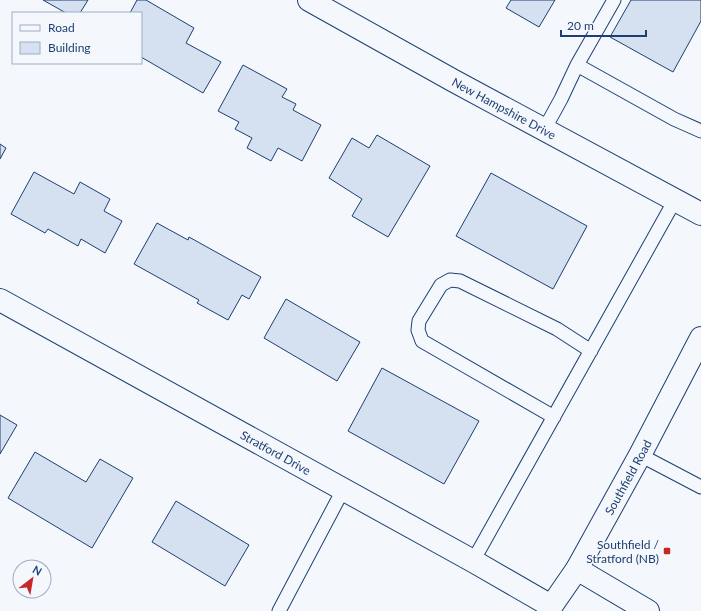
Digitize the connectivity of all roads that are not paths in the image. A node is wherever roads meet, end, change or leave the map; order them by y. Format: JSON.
{"nodes":[{"id":1,"x":309,"y":0,"type":"edge"},
{"id":2,"x":614,"y":0,"type":"edge"},
{"id":3,"x":577,"y":64,"type":"junction"},
{"id":4,"x":544,"y":130,"type":"junction"},
{"id":5,"x":701,"y":131,"type":"edge"},
{"id":6,"x":675,"y":200,"type":"junction"},
{"id":7,"x":701,"y":214,"type":"edge"},
{"id":8,"x":0,"y":300,"type":"edge"},
{"id":9,"x":701,"y":338,"type":"edge"},
{"id":10,"x":591,"y":351,"type":"junction"},
{"id":11,"x":554,"y":417,"type":"junction"},
{"id":12,"x":640,"y":455,"type":"junction"},
{"id":13,"x":701,"y":488,"type":"edge"},
{"id":14,"x":343,"y":490,"type":"junction"},
{"id":15,"x":473,"y":561,"type":"junction"},
{"id":16,"x":577,"y":569,"type":"junction"},
{"id":17,"x":549,"y":608,"type":"edge"},
{"id":18,"x":280,"y":611,"type":"edge"},
{"id":19,"x":648,"y":611,"type":"edge"}],
"edges":[{"from":1,"to":4,"type":"street","name":"New Hampshire Drive"},
{"from":2,"to":3,"type":"lane"},
{"from":3,"to":4,"type":"lane"},
{"from":3,"to":5,"type":"lane"},
{"from":4,"to":6,"type":"street","name":"New Hampshire Drive"},
{"from":6,"to":7,"type":"street","name":"New Hampshire Drive"},
{"from":6,"to":10,"type":"lane"},
{"from":8,"to":14,"type":"street","name":"Stratford Drive"},
{"from":9,"to":12,"type":"street","name":"Southfield Road"},
{"from":10,"to":11,"type":"lane"},
{"from":10,"to":11,"type":"lane"},
{"from":11,"to":15,"type":"lane"},
{"from":12,"to":13,"type":"lane"},
{"from":12,"to":16,"type":"street","name":"Southfield Road"},
{"from":14,"to":15,"type":"street","name":"Stratford Drive"},
{"from":14,"to":18,"type":"lane"},
{"from":15,"to":17,"type":"street","name":"Stratford Drive"},
{"from":16,"to":17,"type":"street","name":"Southfield Road"},
{"from":16,"to":19,"type":"street"}]}
